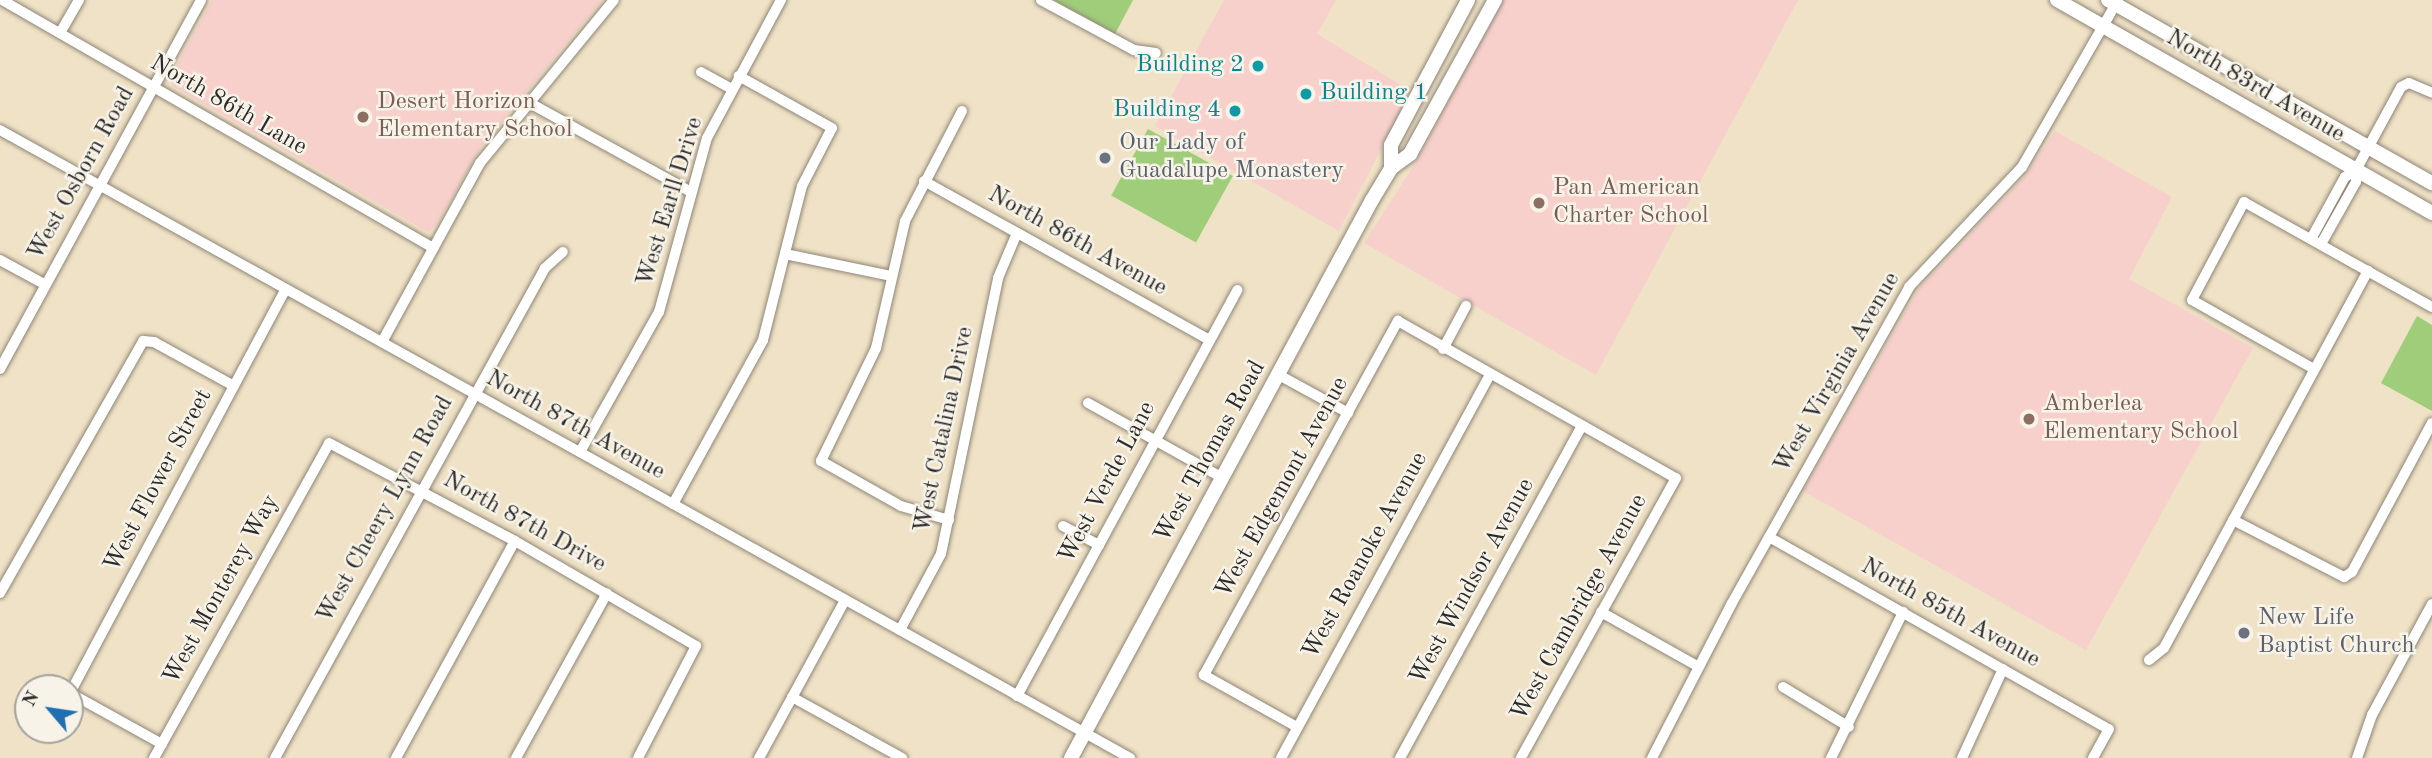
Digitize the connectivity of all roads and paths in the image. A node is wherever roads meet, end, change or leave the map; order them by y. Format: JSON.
{"nodes":[{"id":1,"x":2,"y":0,"type":"edge"},
{"id":2,"x":79,"y":0,"type":"edge"},
{"id":3,"x":201,"y":0,"type":"edge"},
{"id":4,"x":614,"y":0,"type":"edge"},
{"id":5,"x":781,"y":0,"type":"edge"},
{"id":6,"x":1041,"y":0,"type":"edge"},
{"id":7,"x":1468,"y":0,"type":"edge"},
{"id":8,"x":1495,"y":0,"type":"edge"},
{"id":9,"x":2057,"y":0,"type":"edge"},
{"id":10,"x":2114,"y":1,"type":"edge"},
{"id":11,"x":2104,"y":27,"type":"junction"},
{"id":12,"x":60,"y":33,"type":"junction"},
{"id":13,"x":1156,"y":53,"type":"dead end"},
{"id":14,"x":701,"y":72,"type":"dead end"},
{"id":15,"x":739,"y":76,"type":"junction"},
{"id":16,"x":154,"y":87,"type":"junction"},
{"id":17,"x":732,"y":89,"type":"junction"},
{"id":18,"x":2432,"y":93,"type":"edge"},
{"id":19,"x":528,"y":102,"type":"junction"},
{"id":20,"x":962,"y":111,"type":"dead end"},
{"id":21,"x":0,"y":130,"type":"edge"},
{"id":22,"x":2369,"y":148,"type":"junction"},
{"id":23,"x":1391,"y":168,"type":"junction"},
{"id":24,"x":2356,"y":170,"type":"junction"},
{"id":25,"x":924,"y":181,"type":"junction"},
{"id":26,"x":2432,"y":183,"type":"edge"},
{"id":27,"x":100,"y":186,"type":"junction"},
{"id":28,"x":691,"y":192,"type":"junction"},
{"id":29,"x":2432,"y":213,"type":"edge"},
{"id":30,"x":1017,"y":233,"type":"junction"},
{"id":31,"x":2316,"y":242,"type":"junction"},
{"id":32,"x":433,"y":248,"type":"junction"},
{"id":33,"x":563,"y":252,"type":"dead end"},
{"id":34,"x":785,"y":254,"type":"junction"},
{"id":35,"x":0,"y":260,"type":"edge"},
{"id":36,"x":2368,"y":271,"type":"junction"},
{"id":37,"x":891,"y":276,"type":"junction"},
{"id":38,"x":46,"y":285,"type":"junction"},
{"id":39,"x":286,"y":289,"type":"junction"},
{"id":40,"x":1237,"y":290,"type":"dead end"},
{"id":41,"x":1466,"y":306,"type":"dead end"},
{"id":42,"x":2432,"y":307,"type":"edge"},
{"id":43,"x":1210,"y":340,"type":"junction"},
{"id":44,"x":382,"y":342,"type":"junction"},
{"id":45,"x":1443,"y":349,"type":"junction"},
{"id":46,"x":0,"y":369,"type":"edge"},
{"id":47,"x":2314,"y":369,"type":"junction"},
{"id":48,"x":1279,"y":375,"type":"junction"},
{"id":49,"x":1490,"y":375,"type":"junction"},
{"id":50,"x":234,"y":386,"type":"junction"},
{"id":51,"x":473,"y":394,"type":"junction"},
{"id":52,"x":1088,"y":403,"type":"dead end"},
{"id":53,"x":1348,"y":413,"type":"junction"},
{"id":54,"x":2432,"y":423,"type":"edge"},
{"id":55,"x":1582,"y":426,"type":"junction"},
{"id":56,"x":1155,"y":440,"type":"junction"},
{"id":57,"x":329,"y":443,"type":"joint"},
{"id":58,"x":580,"y":452,"type":"junction"},
{"id":59,"x":1223,"y":478,"type":"junction"},
{"id":60,"x":421,"y":490,"type":"junction"},
{"id":61,"x":673,"y":504,"type":"junction"},
{"id":62,"x":949,"y":520,"type":"junction"},
{"id":63,"x":2232,"y":520,"type":"junction"},
{"id":64,"x":1063,"y":526,"type":"dead end"},
{"id":65,"x":1769,"y":537,"type":"junction"},
{"id":66,"x":515,"y":541,"type":"junction"},
{"id":67,"x":1098,"y":545,"type":"junction"},
{"id":68,"x":0,"y":593,"type":"edge"},
{"id":69,"x":607,"y":593,"type":"junction"},
{"id":70,"x":845,"y":600,"type":"junction"},
{"id":71,"x":2432,"y":604,"type":"edge"},
{"id":72,"x":1601,"y":612,"type":"junction"},
{"id":73,"x":1903,"y":612,"type":"junction"},
{"id":74,"x":900,"y":630,"type":"junction"},
{"id":75,"x":2149,"y":660,"type":"dead end"},
{"id":76,"x":1699,"y":667,"type":"junction"},
{"id":77,"x":2003,"y":669,"type":"junction"},
{"id":78,"x":81,"y":674,"type":"edge"},
{"id":79,"x":1783,"y":687,"type":"dead end"},
{"id":80,"x":1017,"y":696,"type":"junction"},
{"id":81,"x":792,"y":697,"type":"junction"},
{"id":82,"x":84,"y":700,"type":"edge"},
{"id":83,"x":1297,"y":727,"type":"junction"},
{"id":84,"x":1849,"y":727,"type":"junction"},
{"id":85,"x":1085,"y":733,"type":"junction"},
{"id":86,"x":162,"y":744,"type":"junction"},
{"id":87,"x":154,"y":758,"type":"edge"},
{"id":88,"x":275,"y":758,"type":"edge"},
{"id":89,"x":396,"y":758,"type":"edge"},
{"id":90,"x":516,"y":758,"type":"edge"},
{"id":91,"x":638,"y":758,"type":"edge"},
{"id":92,"x":759,"y":758,"type":"edge"},
{"id":93,"x":902,"y":758,"type":"edge"},
{"id":94,"x":1071,"y":758,"type":"edge"},
{"id":95,"x":1130,"y":758,"type":"edge"},
{"id":96,"x":1281,"y":758,"type":"edge"},
{"id":97,"x":1401,"y":758,"type":"edge"},
{"id":98,"x":1521,"y":758,"type":"edge"},
{"id":99,"x":1652,"y":758,"type":"edge"},
{"id":100,"x":1831,"y":758,"type":"edge"},
{"id":101,"x":1962,"y":758,"type":"edge"},
{"id":102,"x":2093,"y":758,"type":"edge"},
{"id":103,"x":2357,"y":758,"type":"edge"}],
"edges":[{"from":1,"to":12,"type":"street","name":"North 86th Lane"},
{"from":2,"to":12,"type":"street"},
{"from":3,"to":16,"type":"street","name":"West Osborn Road"},
{"from":4,"to":19,"type":"street"},
{"from":5,"to":15,"type":"street","name":"West Earll Drive"},
{"from":6,"to":13,"type":"street"},
{"from":7,"to":23,"type":"main road","name":"West Thomas Road"},
{"from":8,"to":23,"type":"main road","name":"West Thomas Road"},
{"from":9,"to":11,"type":"main road","name":"North 83rd Avenue"},
{"from":10,"to":11,"type":"street","name":"West Virginia Avenue"},
{"from":10,"to":22,"type":"main road","name":"North 83rd Avenue"},
{"from":11,"to":24,"type":"main road","name":"North 83rd Avenue"},
{"from":11,"to":65,"type":"street","name":"West Virginia Avenue"},
{"from":12,"to":16,"type":"street","name":"North 86th Lane"},
{"from":14,"to":17,"type":"street"},
{"from":15,"to":17,"type":"street","name":"West Earll Drive"},
{"from":15,"to":34,"type":"street"},
{"from":16,"to":27,"type":"street","name":"West Osborn Road"},
{"from":16,"to":32,"type":"street","name":"North 86th Lane"},
{"from":17,"to":28,"type":"street","name":"West Earll Drive"},
{"from":18,"to":22,"type":"street"},
{"from":19,"to":28,"type":"street"},
{"from":19,"to":32,"type":"street"},
{"from":20,"to":25,"type":"street"},
{"from":21,"to":27,"type":"street","name":"North 87th Avenue"},
{"from":22,"to":24,"type":"street"},
{"from":22,"to":26,"type":"main road","name":"North 83rd Avenue"},
{"from":23,"to":48,"type":"main road","name":"West Thomas Road"},
{"from":24,"to":29,"type":"main road","name":"North 83rd Avenue"},
{"from":24,"to":31,"type":"street"},
{"from":25,"to":30,"type":"street","name":"North 86th Avenue"},
{"from":25,"to":37,"type":"street"},
{"from":27,"to":38,"type":"street","name":"West Osborn Road"},
{"from":27,"to":39,"type":"street","name":"North 87th Avenue"},
{"from":28,"to":58,"type":"street","name":"West Earll Drive"},
{"from":30,"to":43,"type":"street","name":"North 86th Avenue"},
{"from":30,"to":62,"type":"street","name":"West Catalina Drive"},
{"from":31,"to":36,"type":"street"},
{"from":31,"to":47,"type":"street"},
{"from":32,"to":44,"type":"street"},
{"from":33,"to":51,"type":"street","name":"West Cheery Lynn Road"},
{"from":34,"to":37,"type":"street"},
{"from":34,"to":61,"type":"street"},
{"from":35,"to":38,"type":"street"},
{"from":36,"to":42,"type":"street"},
{"from":36,"to":47,"type":"street"},
{"from":37,"to":62,"type":"street"},
{"from":38,"to":46,"type":"street","name":"West Osborn Road"},
{"from":39,"to":44,"type":"street","name":"North 87th Avenue"},
{"from":39,"to":50,"type":"street","name":"West Flower Street"},
{"from":40,"to":43,"type":"street","name":"West Verde Lane"},
{"from":41,"to":45,"type":"street"},
{"from":43,"to":56,"type":"street","name":"West Verde Lane"},
{"from":44,"to":51,"type":"street","name":"North 87th Avenue"},
{"from":45,"to":49,"type":"street"},
{"from":45,"to":53,"type":"street","name":"West Edgemont Avenue"},
{"from":47,"to":63,"type":"street"},
{"from":48,"to":53,"type":"street"},
{"from":48,"to":59,"type":"main road","name":"West Thomas Road"},
{"from":49,"to":55,"type":"street"},
{"from":49,"to":83,"type":"street","name":"West Roanoke Avenue"},
{"from":50,"to":68,"type":"street"},
{"from":50,"to":78,"type":"street","name":"West Flower Street"},
{"from":51,"to":58,"type":"street","name":"North 87th Avenue"},
{"from":51,"to":60,"type":"street","name":"West Cheery Lynn Road"},
{"from":52,"to":56,"type":"street"},
{"from":53,"to":83,"type":"street","name":"West Edgemont Avenue"},
{"from":54,"to":63,"type":"street"},
{"from":55,"to":72,"type":"street","name":"West Cambridge Avenue"},
{"from":55,"to":97,"type":"street","name":"West Windsor Avenue"},
{"from":56,"to":59,"type":"street"},
{"from":56,"to":67,"type":"street","name":"West Verde Lane"},
{"from":57,"to":60,"type":"street","name":"North 87th Drive"},
{"from":57,"to":86,"type":"street","name":"West Monterey Way"},
{"from":58,"to":61,"type":"street","name":"North 87th Avenue"},
{"from":59,"to":85,"type":"main road","name":"West Thomas Road"},
{"from":60,"to":66,"type":"street","name":"North 87th Drive"},
{"from":60,"to":88,"type":"street","name":"West Cheery Lynn Road"},
{"from":61,"to":70,"type":"street","name":"North 87th Avenue"},
{"from":62,"to":74,"type":"street","name":"West Catalina Drive"},
{"from":63,"to":75,"type":"street"},
{"from":64,"to":67,"type":"street"},
{"from":65,"to":73,"type":"street","name":"North 85th Avenue"},
{"from":65,"to":76,"type":"street","name":"West Virginia Avenue"},
{"from":66,"to":69,"type":"street","name":"North 87th Drive"},
{"from":66,"to":89,"type":"street"},
{"from":67,"to":80,"type":"street","name":"West Verde Lane"},
{"from":69,"to":90,"type":"street"},
{"from":69,"to":91,"type":"street","name":"North 87th Drive"},
{"from":70,"to":74,"type":"street","name":"North 87th Avenue"},
{"from":70,"to":81,"type":"street"},
{"from":71,"to":103,"type":"street"},
{"from":72,"to":76,"type":"street"},
{"from":72,"to":98,"type":"street","name":"West Cambridge Avenue"},
{"from":73,"to":77,"type":"street","name":"North 85th Avenue"},
{"from":73,"to":84,"type":"street"},
{"from":74,"to":80,"type":"street","name":"North 87th Avenue"},
{"from":76,"to":99,"type":"street","name":"West Virginia Avenue"},
{"from":77,"to":101,"type":"street"},
{"from":77,"to":102,"type":"street","name":"North 85th Avenue"},
{"from":79,"to":84,"type":"street"},
{"from":80,"to":85,"type":"street","name":"North 87th Avenue"},
{"from":81,"to":92,"type":"street"},
{"from":81,"to":93,"type":"street"},
{"from":82,"to":86,"type":"street"},
{"from":83,"to":96,"type":"street","name":"West Roanoke Avenue"},
{"from":84,"to":100,"type":"street"},
{"from":85,"to":94,"type":"main road","name":"West Thomas Road"},
{"from":85,"to":95,"type":"street","name":"North 87th Avenue"},
{"from":86,"to":87,"type":"street","name":"West Monterey Way"}]}
